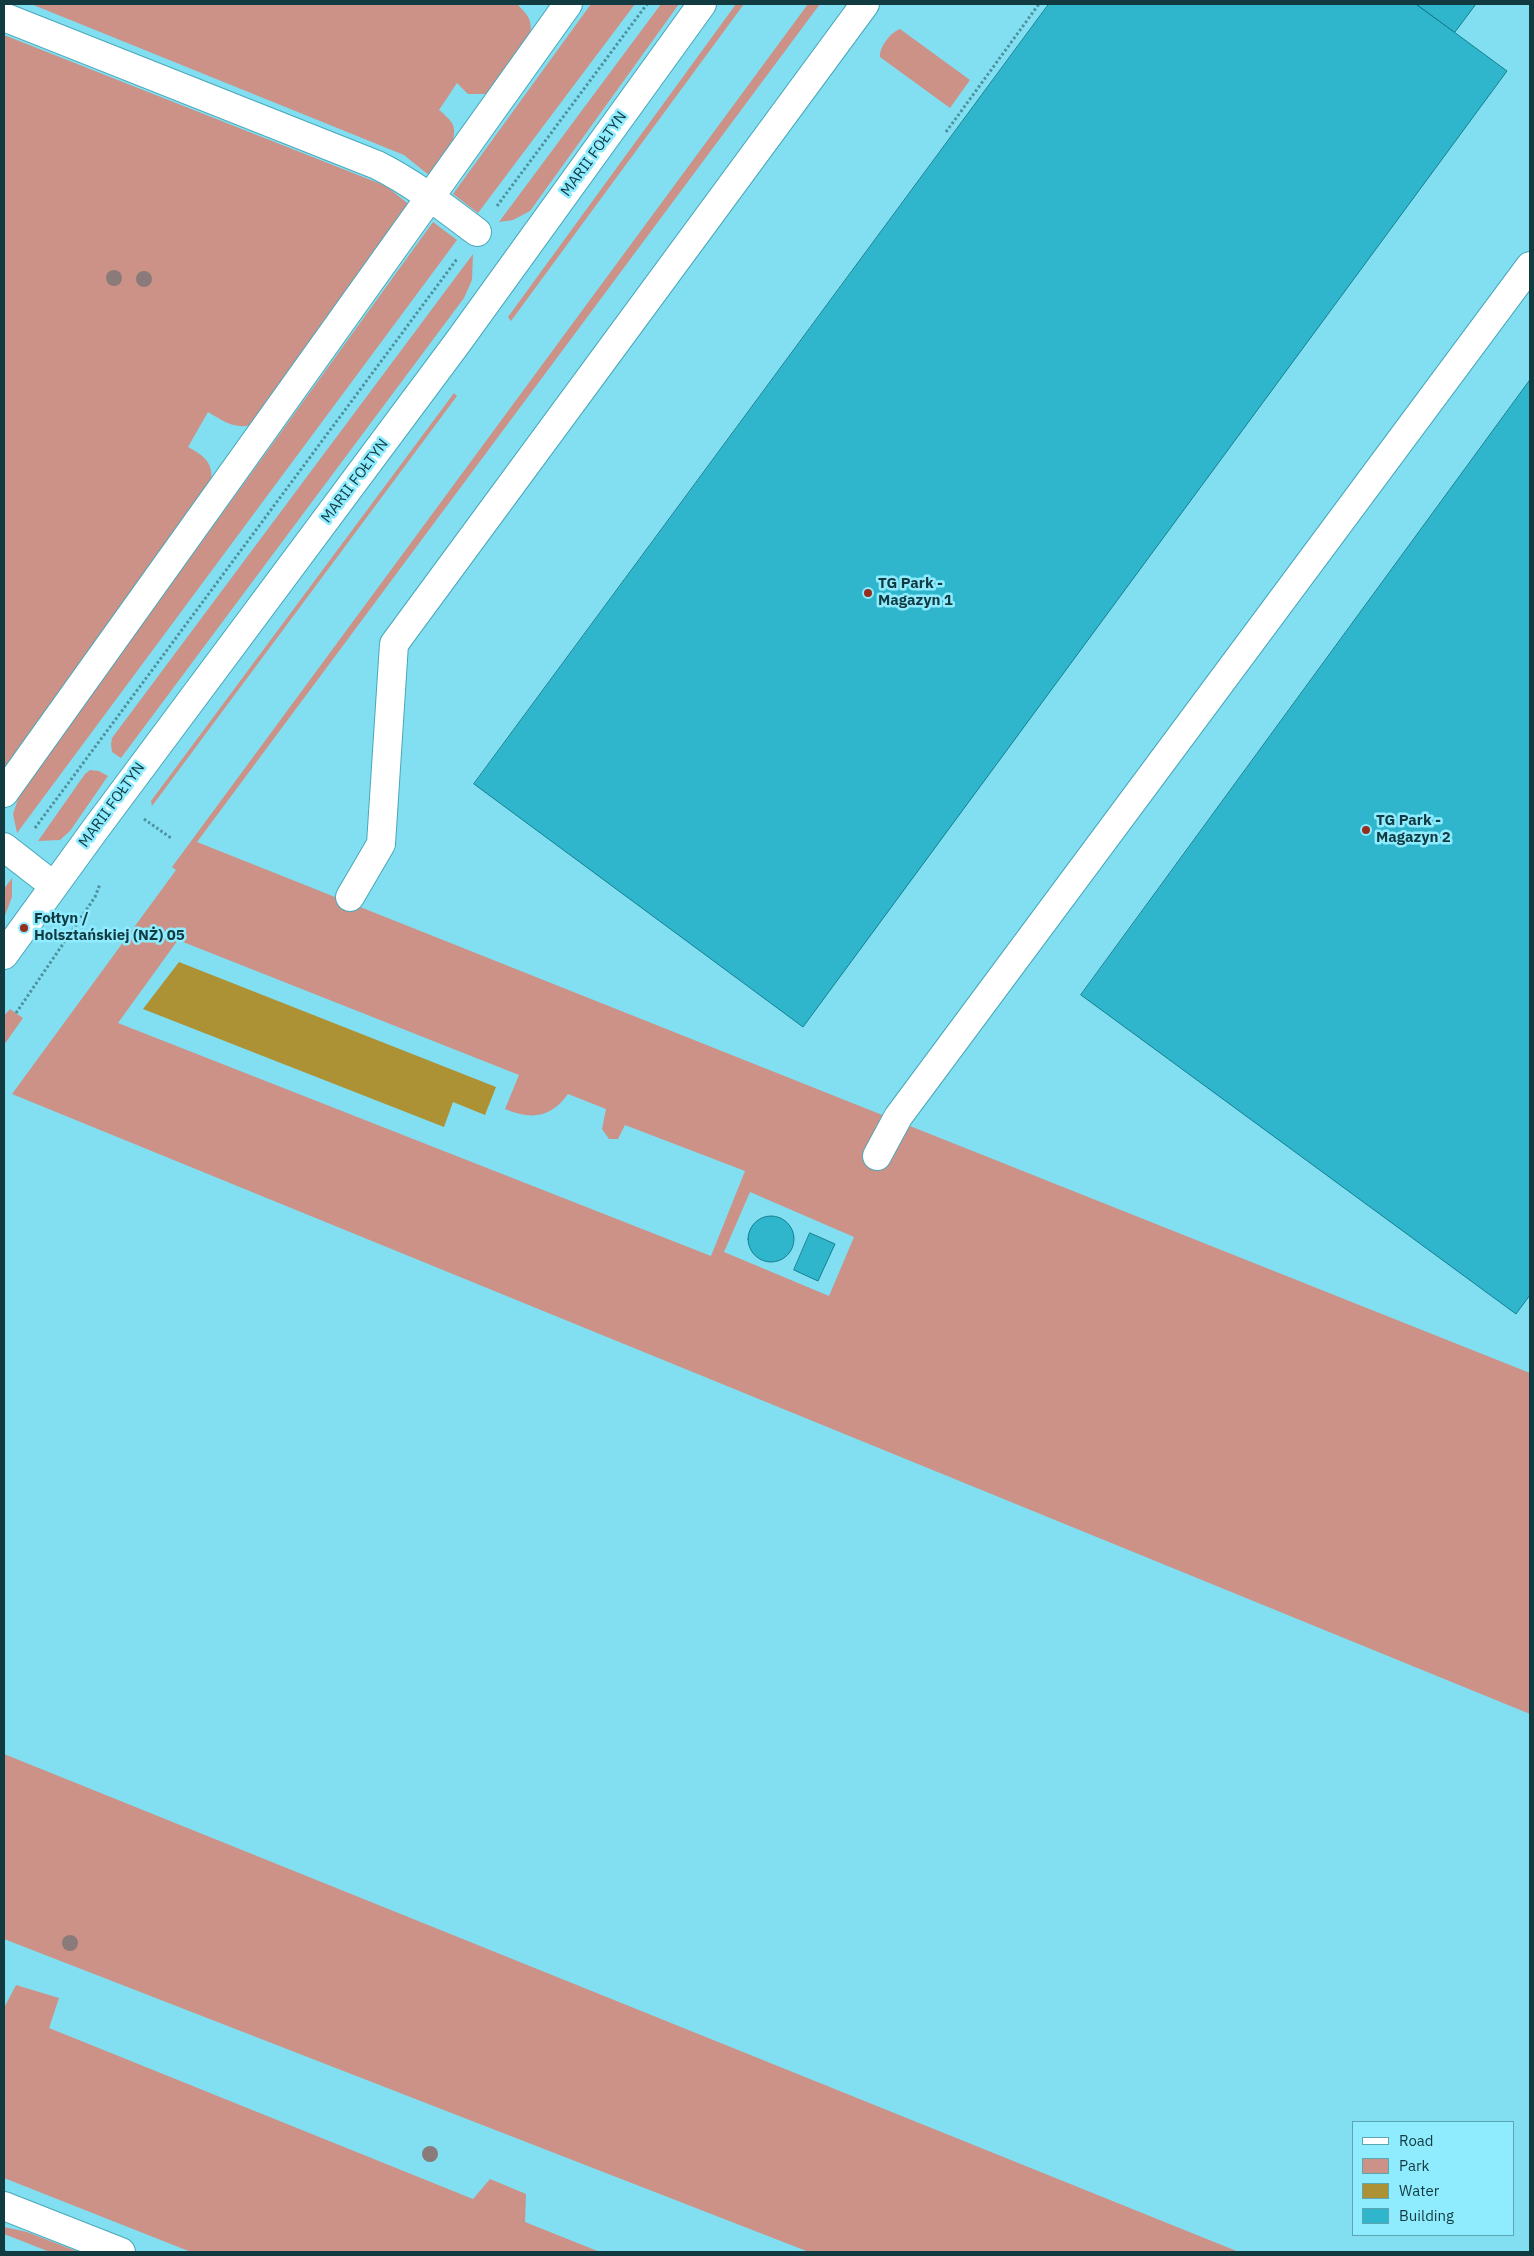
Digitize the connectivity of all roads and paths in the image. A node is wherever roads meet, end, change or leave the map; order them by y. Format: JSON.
{"nodes":[{"id":1,"x":568,"y":4,"type":"edge"},
{"id":2,"x":647,"y":4,"type":"edge"},
{"id":3,"x":702,"y":4,"type":"edge"},
{"id":4,"x":865,"y":4,"type":"edge"},
{"id":5,"x":1039,"y":4,"type":"edge"},
{"id":6,"x":4,"y":17,"type":"edge"},
{"id":7,"x":946,"y":132,"type":"dead end"},
{"id":8,"x":431,"y":198,"type":"junction"},
{"id":9,"x":477,"y":232,"type":"junction"},
{"id":10,"x":1530,"y":266,"type":"edge"},
{"id":11,"x":4,"y":793,"type":"edge"},
{"id":12,"x":143,"y":818,"type":"dead end"},
{"id":13,"x":171,"y":838,"type":"dead end"},
{"id":14,"x":10,"y":851,"type":"edge"},
{"id":15,"x":54,"y":886,"type":"junction"},
{"id":16,"x":350,"y":897,"type":"dead end"},
{"id":17,"x":4,"y":955,"type":"edge"},
{"id":18,"x":878,"y":1156,"type":"dead end"},
{"id":19,"x":4,"y":2206,"type":"edge"},
{"id":20,"x":121,"y":2252,"type":"edge"}],
"edges":[{"from":1,"to":8,"type":"street"},
{"from":2,"to":9,"type":"path"},
{"from":3,"to":15,"type":"street","name":"MARII FOŁTYN"},
{"from":4,"to":16,"type":"street"},
{"from":5,"to":7,"type":"path"},
{"from":6,"to":8,"type":"street"},
{"from":8,"to":9,"type":"street"},
{"from":8,"to":11,"type":"street"},
{"from":9,"to":14,"type":"path"},
{"from":10,"to":18,"type":"street"},
{"from":12,"to":13,"type":"path"},
{"from":14,"to":15,"type":"street"},
{"from":15,"to":17,"type":"street","name":"MARII FOŁTYN"},
{"from":19,"to":20,"type":"street"}]}
